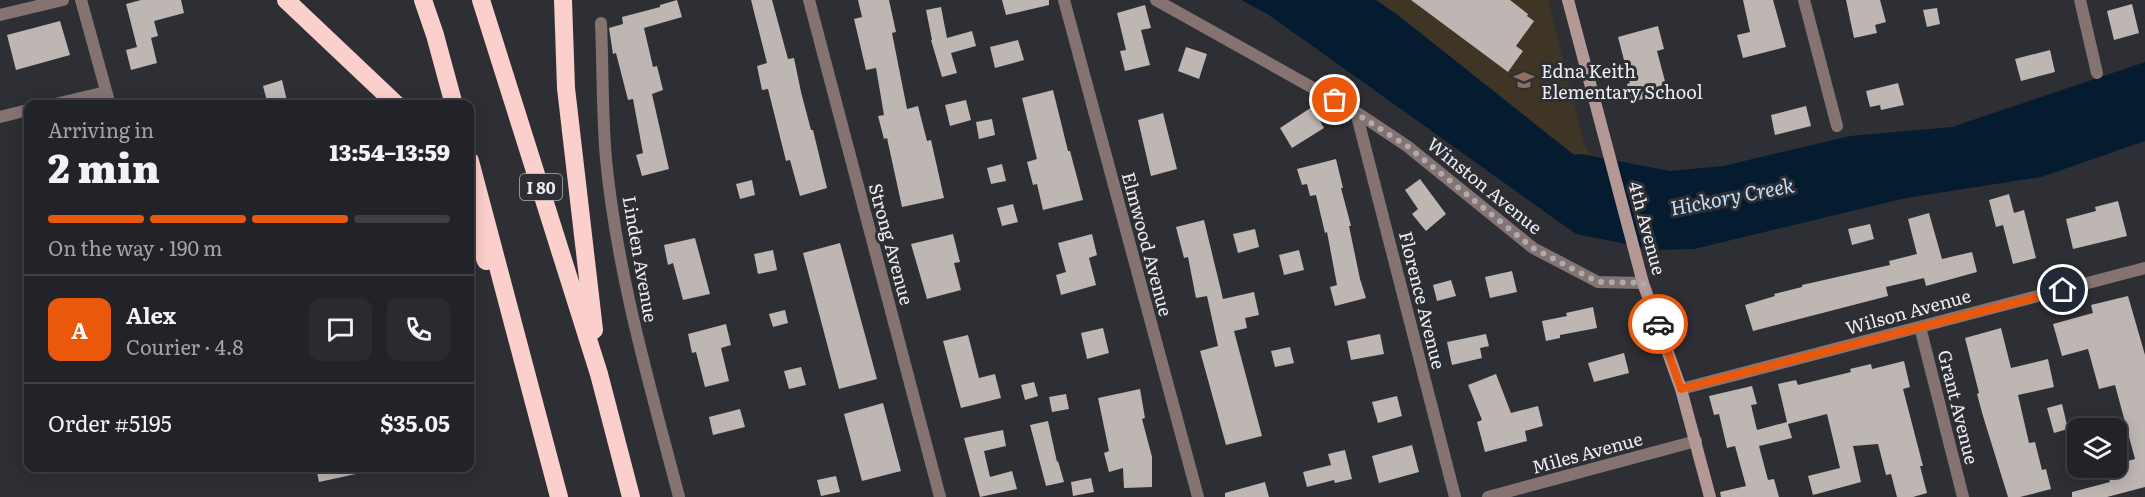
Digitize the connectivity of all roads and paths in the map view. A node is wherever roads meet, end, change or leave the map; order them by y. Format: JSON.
{"nodes":[{"id":1,"x":63,"y":0,"type":"edge"},
{"id":2,"x":81,"y":0,"type":"edge"},
{"id":3,"x":286,"y":0,"type":"edge"},
{"id":4,"x":423,"y":0,"type":"edge"},
{"id":5,"x":481,"y":0,"type":"edge"},
{"id":6,"x":563,"y":0,"type":"edge"},
{"id":7,"x":809,"y":0,"type":"edge"},
{"id":8,"x":1064,"y":0,"type":"edge"},
{"id":9,"x":1156,"y":0,"type":"edge"},
{"id":10,"x":1568,"y":0,"type":"edge"},
{"id":11,"x":1804,"y":0,"type":"edge"},
{"id":12,"x":2080,"y":0,"type":"edge"},
{"id":13,"x":0,"y":15,"type":"edge"},
{"id":14,"x":601,"y":23,"type":"dead end"},
{"id":15,"x":2097,"y":73,"type":"dead end"},
{"id":16,"x":106,"y":92,"type":"junction"},
{"id":17,"x":72,"y":100,"type":"edge"},
{"id":18,"x":108,"y":100,"type":"edge"},
{"id":19,"x":392,"y":100,"type":"edge"},
{"id":20,"x":453,"y":100,"type":"edge"},
{"id":21,"x":24,"y":111,"type":"edge"},
{"id":22,"x":1356,"y":112,"type":"junction"},
{"id":23,"x":0,"y":117,"type":"edge"},
{"id":24,"x":1837,"y":126,"type":"dead end"},
{"id":25,"x":474,"y":176,"type":"edge"},
{"id":26,"x":474,"y":229,"type":"edge"},
{"id":27,"x":2145,"y":268,"type":"edge"},
{"id":28,"x":1643,"y":283,"type":"junction"},
{"id":29,"x":1920,"y":327,"type":"junction"},
{"id":30,"x":516,"y":335,"type":"junction"},
{"id":31,"x":599,"y":374,"type":"junction"},
{"id":32,"x":1681,"y":389,"type":"junction"},
{"id":33,"x":1696,"y":441,"type":"junction"},
{"id":34,"x":559,"y":497,"type":"edge"},
{"id":35,"x":631,"y":497,"type":"edge"},
{"id":36,"x":679,"y":497,"type":"edge"},
{"id":37,"x":940,"y":497,"type":"edge"},
{"id":38,"x":1198,"y":497,"type":"edge"},
{"id":39,"x":1455,"y":497,"type":"edge"},
{"id":40,"x":1488,"y":497,"type":"edge"},
{"id":41,"x":1710,"y":497,"type":"edge"},
{"id":42,"x":1963,"y":497,"type":"edge"}],
"edges":[{"from":1,"to":13,"type":"street"},
{"from":2,"to":16,"type":"street"},
{"from":3,"to":19,"type":"highway"},
{"from":4,"to":20,"type":"highway"},
{"from":5,"to":31,"type":"highway","number":"I 80"},
{"from":6,"to":31,"type":"highway"},
{"from":7,"to":37,"type":"street","name":"Strong Avenue"},
{"from":8,"to":38,"type":"street","name":"Elmwood Avenue"},
{"from":9,"to":22,"type":"street","name":"Winston Avenue"},
{"from":10,"to":28,"type":"street","name":"4th Avenue"},
{"from":11,"to":24,"type":"street"},
{"from":12,"to":15,"type":"street"},
{"from":14,"to":36,"type":"street","name":"Linden Avenue"},
{"from":16,"to":17,"type":"street"},
{"from":16,"to":18,"type":"street"},
{"from":21,"to":23,"type":"street"},
{"from":22,"to":28,"type":"street","name":"Winston Avenue"},
{"from":22,"to":39,"type":"street","name":"Florence Avenue"},
{"from":25,"to":30,"type":"highway"},
{"from":26,"to":30,"type":"highway"},
{"from":27,"to":29,"type":"street","name":"Wilson Avenue"},
{"from":28,"to":32,"type":"street","name":"4th Avenue"},
{"from":29,"to":32,"type":"street","name":"Wilson Avenue"},
{"from":29,"to":42,"type":"street","name":"Grant Avenue"},
{"from":30,"to":34,"type":"highway"},
{"from":31,"to":35,"type":"highway","number":"I 80"},
{"from":32,"to":33,"type":"street","name":"4th Avenue"},
{"from":33,"to":40,"type":"street","name":"Miles Avenue"},
{"from":33,"to":41,"type":"street","name":"4th Avenue"}]}
